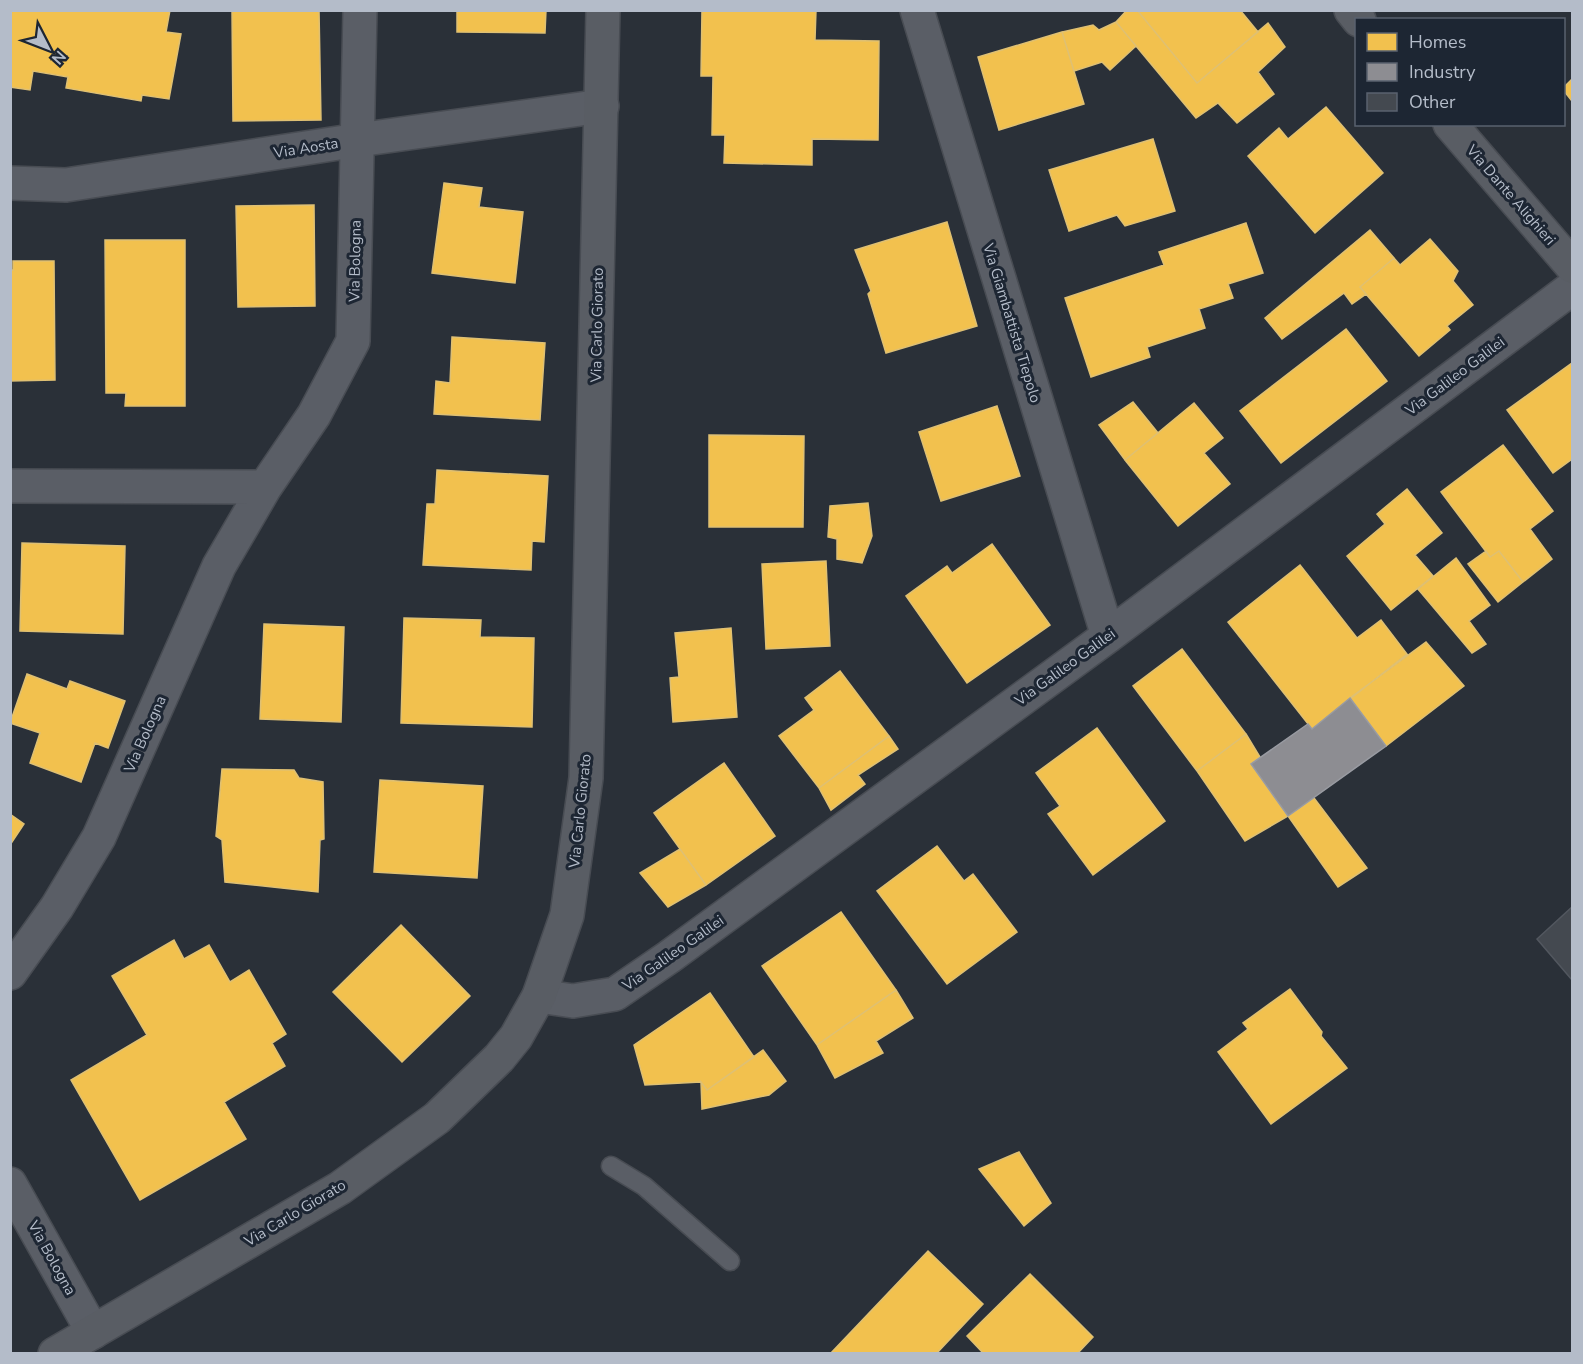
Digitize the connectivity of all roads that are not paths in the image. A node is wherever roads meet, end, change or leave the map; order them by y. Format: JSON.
{"nodes":[{"id":1,"x":360,"y":10,"type":"edge"},
{"id":2,"x":603,"y":10,"type":"edge"},
{"id":3,"x":916,"y":10,"type":"edge"},
{"id":4,"x":602,"y":106,"type":"junction"},
{"id":5,"x":1452,"y":126,"type":"edge"},
{"id":6,"x":358,"y":140,"type":"junction"},
{"id":7,"x":10,"y":183,"type":"edge"},
{"id":8,"x":1572,"y":266,"type":"edge"},
{"id":9,"x":1572,"y":288,"type":"edge"},
{"id":10,"x":10,"y":486,"type":"edge"},
{"id":11,"x":266,"y":487,"type":"junction"},
{"id":12,"x":1108,"y":636,"type":"junction"},
{"id":13,"x":10,"y":973,"type":"edge"},
{"id":14,"x":539,"y":996,"type":"junction"},
{"id":15,"x":611,"y":1166,"type":"dead end"},
{"id":16,"x":10,"y":1184,"type":"edge"},
{"id":17,"x":730,"y":1261,"type":"dead end"},
{"id":18,"x":93,"y":1332,"type":"junction"},
{"id":19,"x":55,"y":1353,"type":"edge"}],
"edges":[{"from":1,"to":6,"type":"street","name":"Via Bologna"},
{"from":2,"to":4,"type":"street","name":"Via Carlo Giorato"},
{"from":3,"to":12,"type":"street","name":"Via Giambattista Tiepolo"},
{"from":4,"to":6,"type":"street","name":"Via Aosta"},
{"from":4,"to":14,"type":"street","name":"Via Carlo Giorato"},
{"from":5,"to":8,"type":"street","name":"Via Dante Alighieri"},
{"from":6,"to":7,"type":"street","name":"Via Aosta"},
{"from":6,"to":11,"type":"street","name":"Via Bologna"},
{"from":9,"to":12,"type":"street","name":"Via Galileo Galilei"},
{"from":10,"to":11,"type":"street"},
{"from":11,"to":13,"type":"street","name":"Via Bologna"},
{"from":12,"to":14,"type":"street","name":"Via Galileo Galilei"},
{"from":14,"to":18,"type":"street","name":"Via Carlo Giorato"},
{"from":15,"to":17,"type":"lane"},
{"from":16,"to":18,"type":"street","name":"Via Bologna"},
{"from":18,"to":19,"type":"street","name":"Via Carlo Giorato"}]}
